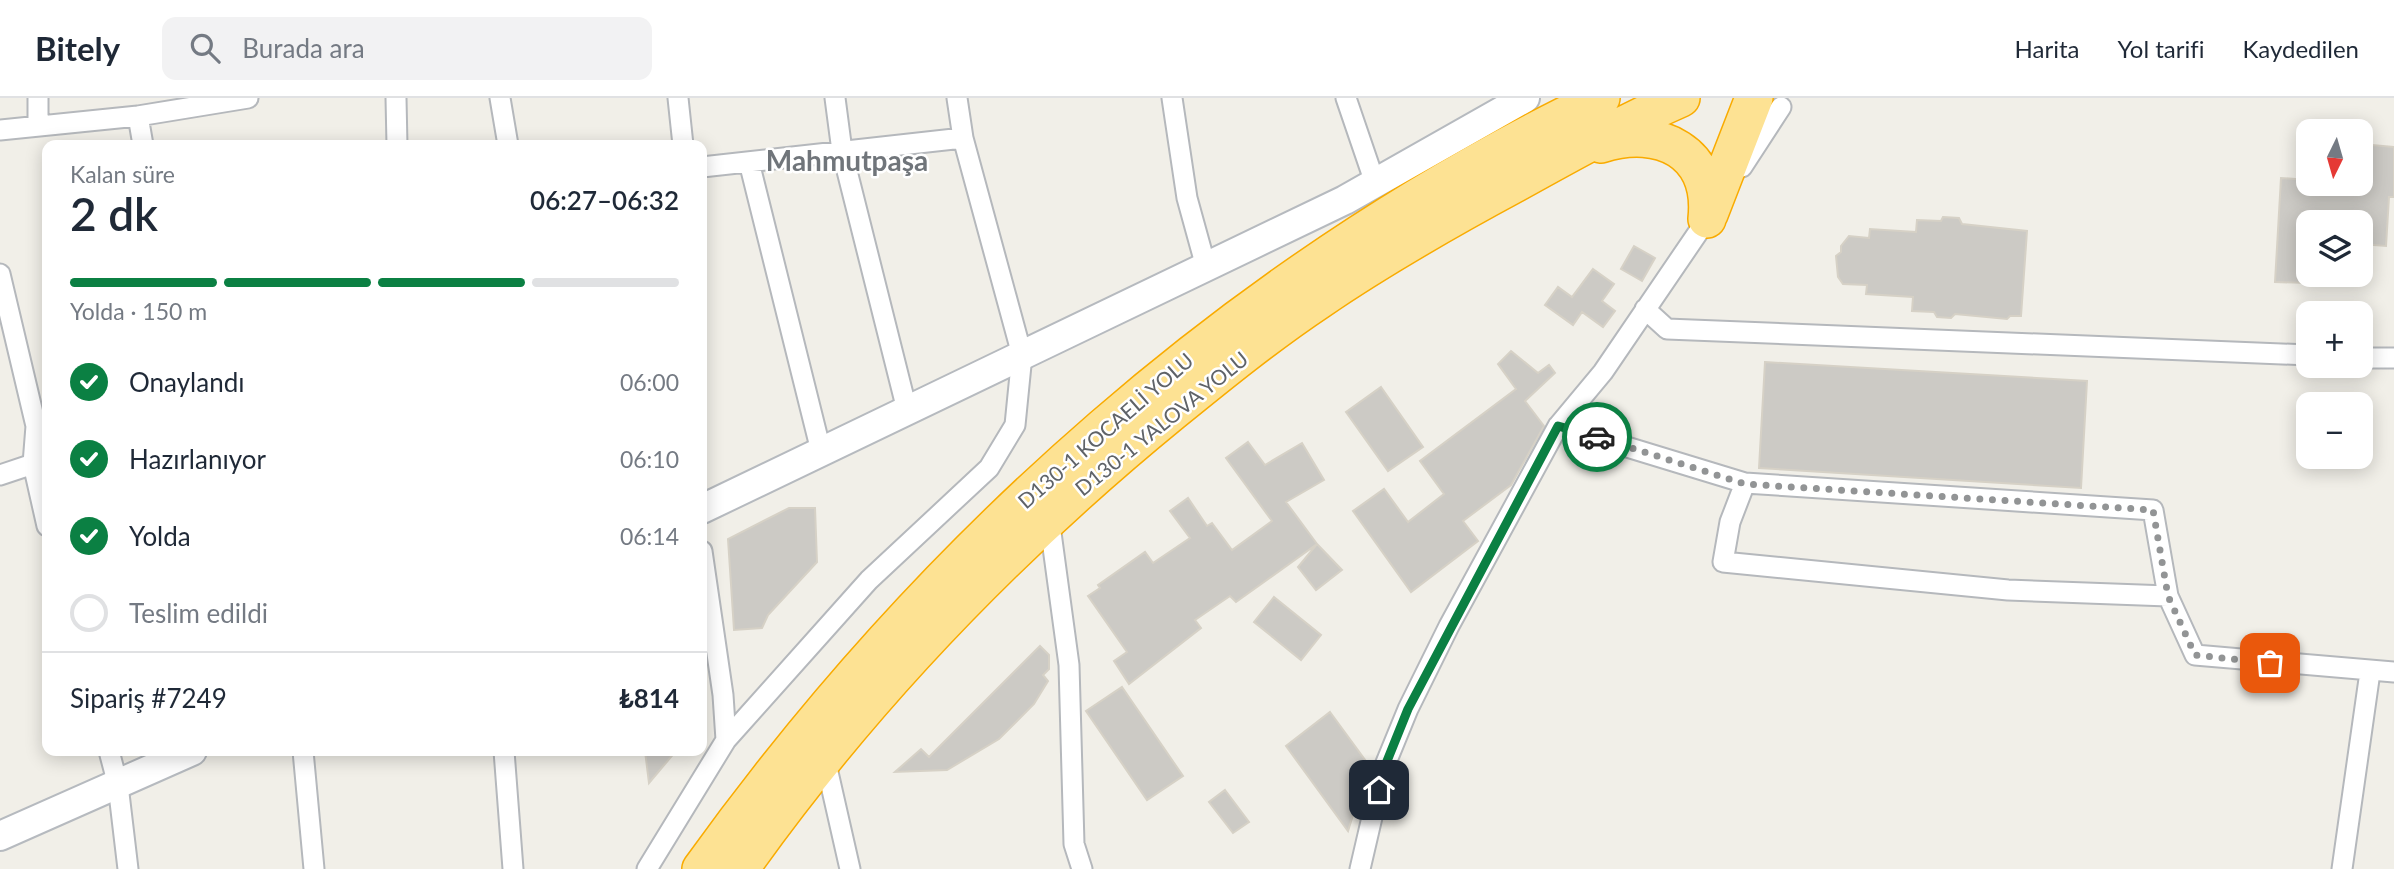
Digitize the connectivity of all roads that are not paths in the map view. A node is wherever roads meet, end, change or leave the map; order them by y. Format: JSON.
{"nodes":[{"id":1,"x":38,"y":98,"type":"edge"},
{"id":2,"x":248,"y":98,"type":"edge"},
{"id":3,"x":396,"y":98,"type":"edge"},
{"id":4,"x":500,"y":98,"type":"edge"},
{"id":5,"x":678,"y":98,"type":"edge"},
{"id":6,"x":835,"y":98,"type":"edge"},
{"id":7,"x":957,"y":98,"type":"edge"},
{"id":8,"x":1172,"y":98,"type":"edge"},
{"id":9,"x":1346,"y":98,"type":"edge"},
{"id":10,"x":1525,"y":98,"type":"edge"},
{"id":11,"x":1601,"y":98,"type":"edge"},
{"id":12,"x":1681,"y":98,"type":"edge"},
{"id":13,"x":1767,"y":103,"type":"edge"},
{"id":14,"x":138,"y":116,"type":"junction"},
{"id":15,"x":38,"y":124,"type":"junction"},
{"id":16,"x":0,"y":130,"type":"edge"},
{"id":17,"x":963,"y":138,"type":"junction"},
{"id":18,"x":142,"y":140,"type":"edge"},
{"id":19,"x":397,"y":140,"type":"edge"},
{"id":20,"x":507,"y":140,"type":"edge"},
{"id":21,"x":682,"y":140,"type":"edge"},
{"id":22,"x":842,"y":151,"type":"junction"},
{"id":23,"x":1564,"y":156,"type":"junction"},
{"id":24,"x":749,"y":162,"type":"junction"},
{"id":25,"x":707,"y":166,"type":"edge"},
{"id":26,"x":1375,"y":183,"type":"junction"},
{"id":27,"x":1707,"y":219,"type":"junction"},
{"id":28,"x":1206,"y":267,"type":"junction"},
{"id":29,"x":0,"y":274,"type":"edge"},
{"id":30,"x":4,"y":300,"type":"edge"},
{"id":31,"x":1644,"y":309,"type":"junction"},
{"id":32,"x":1022,"y":355,"type":"junction"},
{"id":33,"x":2296,"y":355,"type":"edge"},
{"id":34,"x":2373,"y":358,"type":"edge"},
{"id":35,"x":2394,"y":358,"type":"edge"},
{"id":36,"x":907,"y":410,"type":"junction"},
{"id":37,"x":41,"y":424,"type":"edge"},
{"id":38,"x":1558,"y":426,"type":"junction"},
{"id":39,"x":821,"y":451,"type":"junction"},
{"id":40,"x":33,"y":464,"type":"junction"},
{"id":41,"x":0,"y":475,"type":"edge"},
{"id":42,"x":1745,"y":484,"type":"junction"},
{"id":43,"x":42,"y":504,"type":"edge"},
{"id":44,"x":707,"y":507,"type":"edge"},
{"id":45,"x":1049,"y":517,"type":"junction"},
{"id":46,"x":707,"y":585,"type":"edge"},
{"id":47,"x":2168,"y":596,"type":"junction"},
{"id":48,"x":2370,"y":671,"type":"junction"},
{"id":49,"x":2394,"y":672,"type":"edge"},
{"id":50,"x":726,"y":740,"type":"junction"},
{"id":51,"x":110,"y":756,"type":"edge"},
{"id":52,"x":181,"y":756,"type":"edge"},
{"id":53,"x":303,"y":756,"type":"edge"},
{"id":54,"x":504,"y":756,"type":"edge"},
{"id":55,"x":825,"y":759,"type":"junction"},
{"id":56,"x":118,"y":785,"type":"junction"},
{"id":57,"x":0,"y":836,"type":"edge"},
{"id":58,"x":128,"y":869,"type":"edge"},
{"id":59,"x":314,"y":869,"type":"edge"},
{"id":60,"x":513,"y":869,"type":"edge"},
{"id":61,"x":648,"y":869,"type":"edge"},
{"id":62,"x":701,"y":869,"type":"edge"},
{"id":63,"x":740,"y":869,"type":"edge"},
{"id":64,"x":850,"y":869,"type":"edge"},
{"id":65,"x":1082,"y":869,"type":"edge"},
{"id":66,"x":1360,"y":869,"type":"edge"},
{"id":67,"x":2342,"y":869,"type":"edge"}],
"edges":[{"from":1,"to":15,"type":"street"},
{"from":2,"to":14,"type":"street"},
{"from":3,"to":19,"type":"street"},
{"from":4,"to":20,"type":"street"},
{"from":5,"to":21,"type":"street"},
{"from":6,"to":22,"type":"street"},
{"from":7,"to":17,"type":"street"},
{"from":8,"to":28,"type":"street"},
{"from":9,"to":26,"type":"street"},
{"from":10,"to":26,"type":"main road"},
{"from":11,"to":62,"type":"highway","name":"D130-1 KOCAELİ YOLU"},
{"from":12,"to":23,"type":"highway","name":"D130-1 YALOVA YOLU"},
{"from":13,"to":27,"type":"highway"},
{"from":14,"to":15,"type":"street"},
{"from":14,"to":18,"type":"street"},
{"from":15,"to":16,"type":"street"},
{"from":17,"to":22,"type":"street"},
{"from":17,"to":32,"type":"street"},
{"from":22,"to":24,"type":"street"},
{"from":22,"to":36,"type":"street"},
{"from":23,"to":27,"type":"highway"},
{"from":23,"to":45,"type":"highway","name":"D130-1 YALOVA YOLU"},
{"from":24,"to":25,"type":"street"},
{"from":24,"to":39,"type":"street"},
{"from":26,"to":28,"type":"main road"},
{"from":27,"to":31,"type":"street"},
{"from":28,"to":32,"type":"main road"},
{"from":29,"to":30,"type":"street"},
{"from":30,"to":37,"type":"street"},
{"from":31,"to":33,"type":"street"},
{"from":31,"to":38,"type":"street"},
{"from":32,"to":36,"type":"main road"},
{"from":32,"to":50,"type":"street"},
{"from":34,"to":35,"type":"street"},
{"from":36,"to":39,"type":"main road"},
{"from":37,"to":40,"type":"street"},
{"from":38,"to":42,"type":"street"},
{"from":38,"to":66,"type":"street"},
{"from":39,"to":44,"type":"main road"},
{"from":40,"to":41,"type":"street"},
{"from":40,"to":43,"type":"street"},
{"from":42,"to":47,"type":"street"},
{"from":42,"to":47,"type":"street"},
{"from":45,"to":55,"type":"highway","name":"D130-1 YALOVA YOLU"},
{"from":45,"to":65,"type":"street"},
{"from":46,"to":50,"type":"street"},
{"from":47,"to":48,"type":"street"},
{"from":48,"to":49,"type":"street"},
{"from":48,"to":67,"type":"street"},
{"from":50,"to":61,"type":"street"},
{"from":51,"to":56,"type":"street"},
{"from":52,"to":56,"type":"main road"},
{"from":53,"to":59,"type":"street"},
{"from":54,"to":60,"type":"street"},
{"from":55,"to":63,"type":"highway","name":"D130-1 YALOVA YOLU"},
{"from":55,"to":64,"type":"street"},
{"from":56,"to":57,"type":"main road"},
{"from":56,"to":58,"type":"street"}]}
